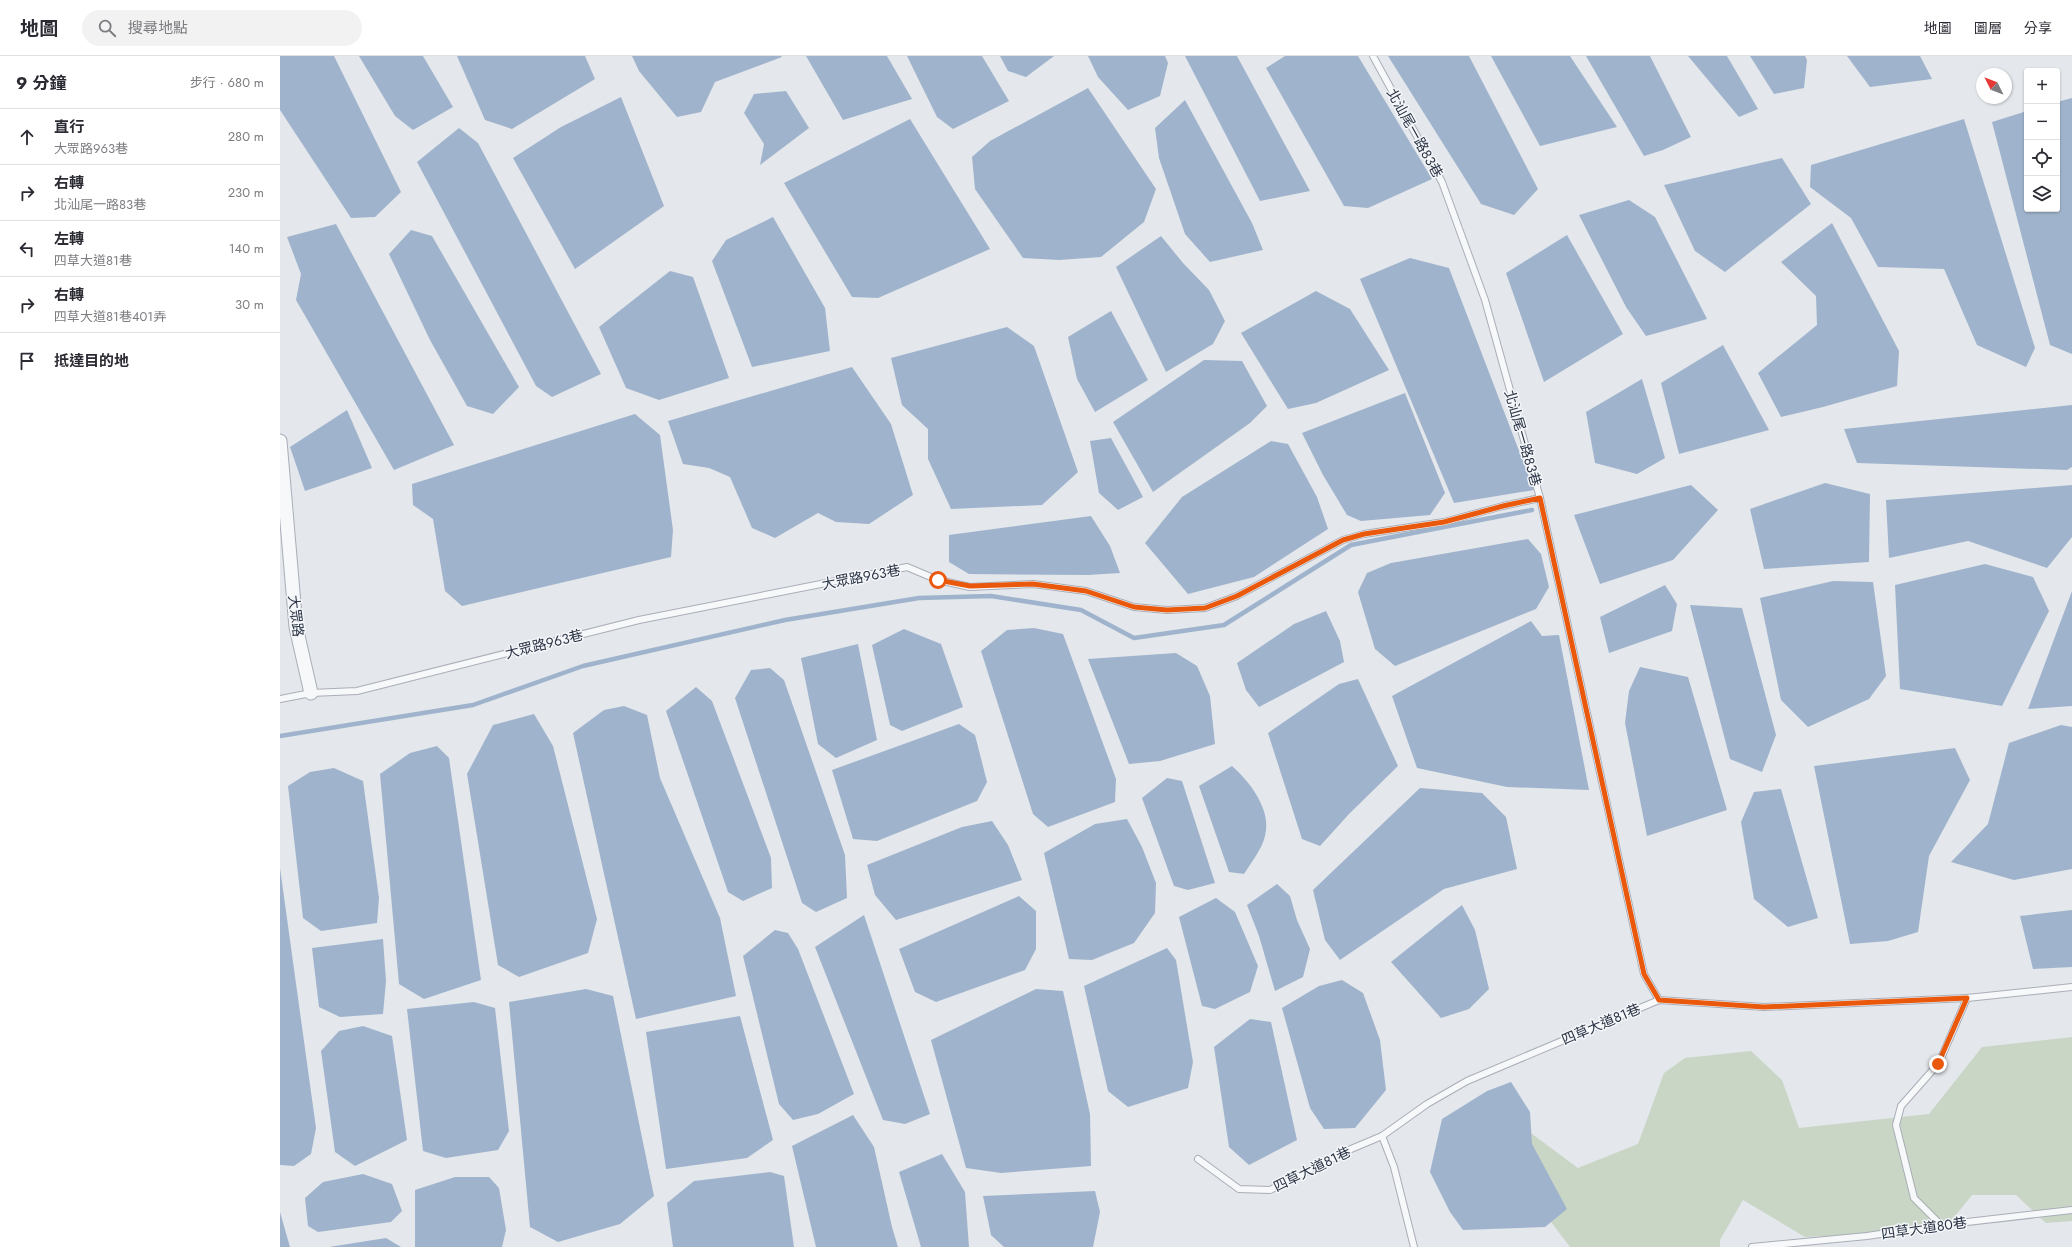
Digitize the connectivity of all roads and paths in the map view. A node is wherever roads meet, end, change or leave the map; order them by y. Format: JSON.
{"nodes":[{"id":1,"x":1373,"y":56,"type":"edge"},
{"id":2,"x":280,"y":441,"type":"edge"},
{"id":3,"x":1540,"y":498,"type":"junction"},
{"id":4,"x":283,"y":508,"type":"edge"},
{"id":5,"x":311,"y":693,"type":"junction"},
{"id":6,"x":280,"y":699,"type":"edge"},
{"id":7,"x":2072,"y":987,"type":"edge"},
{"id":8,"x":1967,"y":998,"type":"junction"},
{"id":9,"x":1659,"y":1000,"type":"junction"},
{"id":10,"x":1382,"y":1136,"type":"junction"},
{"id":11,"x":1198,"y":1159,"type":"dead end"},
{"id":12,"x":2072,"y":1210,"type":"edge"},
{"id":13,"x":1941,"y":1225,"type":"junction"},
{"id":14,"x":1414,"y":1247,"type":"edge"},
{"id":15,"x":1752,"y":1247,"type":"edge"}],
"edges":[{"from":1,"to":3,"type":"lane","name":"北汕尾一路83巷"},
{"from":2,"to":4,"type":"street","name":"大眾路"},
{"from":3,"to":5,"type":"lane","name":"大眾路963巷"},
{"from":3,"to":9,"type":"lane","name":"北汕尾一路83巷"},
{"from":4,"to":5,"type":"street","name":"大眾路"},
{"from":5,"to":6,"type":"lane","name":"大眾路963巷"},
{"from":7,"to":8,"type":"lane","name":"四草大道81巷"},
{"from":8,"to":9,"type":"lane","name":"四草大道81巷"},
{"from":8,"to":13,"type":"lane"},
{"from":9,"to":10,"type":"lane","name":"四草大道81巷"},
{"from":10,"to":11,"type":"lane","name":"四草大道81巷"},
{"from":10,"to":14,"type":"lane"},
{"from":12,"to":13,"type":"lane","name":"四草大道80巷"},
{"from":13,"to":15,"type":"lane","name":"四草大道80巷"}]}
